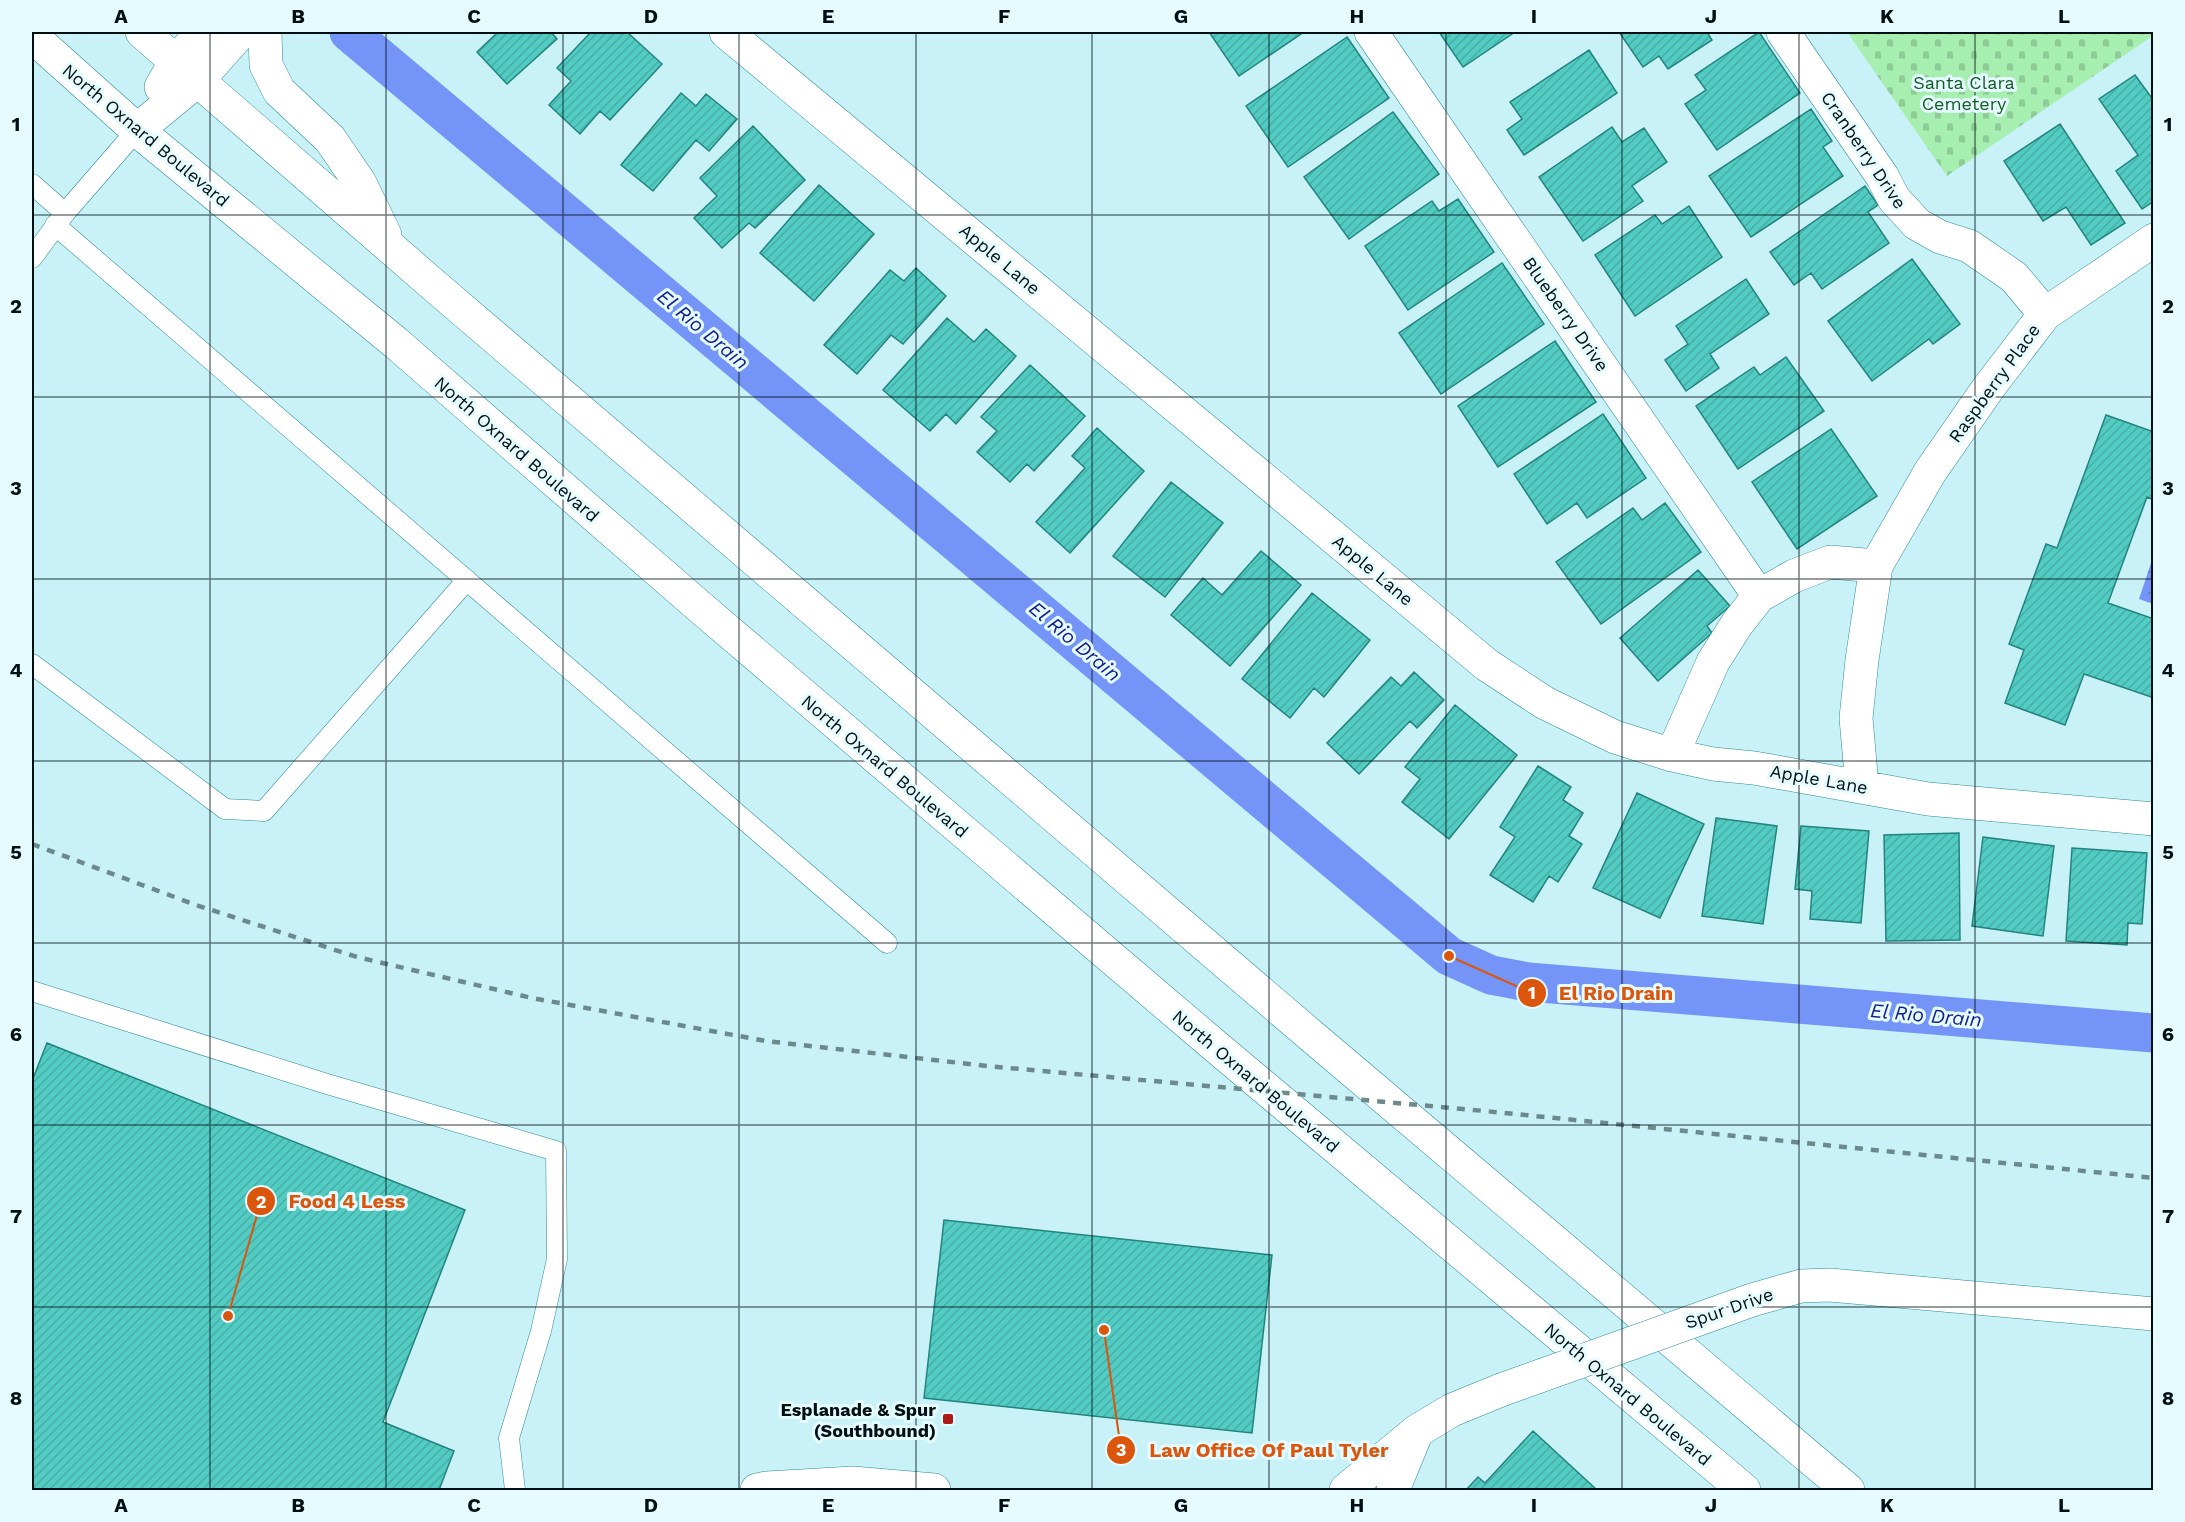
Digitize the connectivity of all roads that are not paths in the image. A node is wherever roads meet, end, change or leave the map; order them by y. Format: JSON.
{"nodes":[{"id":1,"x":142,"y":32,"type":"edge"},
{"id":2,"x":203,"y":32,"type":"edge"},
{"id":3,"x":241,"y":32,"type":"edge"},
{"id":4,"x":265,"y":32,"type":"edge"},
{"id":5,"x":726,"y":32,"type":"edge"},
{"id":6,"x":1371,"y":32,"type":"edge"},
{"id":7,"x":1783,"y":32,"type":"edge"},
{"id":8,"x":32,"y":36,"type":"edge"},
{"id":9,"x":187,"y":71,"type":"junction"},
{"id":10,"x":137,"y":130,"type":"junction"},
{"id":11,"x":32,"y":184,"type":"edge"},
{"id":12,"x":60,"y":219,"type":"junction"},
{"id":13,"x":2154,"y":240,"type":"edge"},
{"id":14,"x":391,"y":248,"type":"junction"},
{"id":15,"x":32,"y":258,"type":"edge"},
{"id":16,"x":2045,"y":314,"type":"junction"},
{"id":17,"x":1876,"y":566,"type":"junction"},
{"id":18,"x":467,"y":580,"type":"junction"},
{"id":19,"x":1760,"y":596,"type":"junction"},
{"id":20,"x":32,"y":664,"type":"edge"},
{"id":21,"x":1672,"y":755,"type":"junction"},
{"id":22,"x":1862,"y":786,"type":"junction"},
{"id":23,"x":2154,"y":819,"type":"edge"},
{"id":24,"x":887,"y":943,"type":"dead end"},
{"id":25,"x":32,"y":991,"type":"edge"},
{"id":26,"x":2154,"y":1314,"type":"edge"},
{"id":27,"x":1417,"y":1431,"type":"junction"},
{"id":28,"x":515,"y":1491,"type":"edge"},
{"id":29,"x":757,"y":1491,"type":"edge"},
{"id":30,"x":934,"y":1491,"type":"edge"},
{"id":31,"x":1346,"y":1491,"type":"edge"},
{"id":32,"x":1393,"y":1491,"type":"edge"},
{"id":33,"x":1744,"y":1491,"type":"edge"},
{"id":34,"x":1848,"y":1491,"type":"edge"}],
"edges":[{"from":1,"to":9,"type":"street"},
{"from":2,"to":9,"type":"street"},
{"from":3,"to":9,"type":"street"},
{"from":4,"to":14,"type":"street"},
{"from":5,"to":21,"type":"street","name":"Apple Lane"},
{"from":6,"to":19,"type":"street","name":"Blueberry Drive"},
{"from":7,"to":16,"type":"street","name":"Cranberry Drive"},
{"from":8,"to":10,"type":"street","name":"North Oxnard Boulevard"},
{"from":9,"to":10,"type":"street"},
{"from":9,"to":14,"type":"street"},
{"from":10,"to":12,"type":"lane"},
{"from":10,"to":33,"type":"street","name":"North Oxnard Boulevard"},
{"from":11,"to":12,"type":"lane"},
{"from":12,"to":15,"type":"lane"},
{"from":12,"to":18,"type":"lane"},
{"from":13,"to":16,"type":"street","name":"Raspberry Place"},
{"from":14,"to":34,"type":"street"},
{"from":16,"to":17,"type":"street","name":"Raspberry Place"},
{"from":17,"to":19,"type":"street"},
{"from":17,"to":22,"type":"street","name":"Raspberry Place"},
{"from":18,"to":20,"type":"lane"},
{"from":18,"to":24,"type":"lane"},
{"from":19,"to":21,"type":"street"},
{"from":21,"to":22,"type":"street","name":"Apple Lane"},
{"from":22,"to":23,"type":"street","name":"Apple Lane"},
{"from":25,"to":28,"type":"lane"},
{"from":26,"to":27,"type":"street","name":"Spur Drive","bridge":true},
{"from":27,"to":31,"type":"street","name":"Spur Drive"},
{"from":27,"to":32,"type":"street"},
{"from":29,"to":30,"type":"street"}]}
